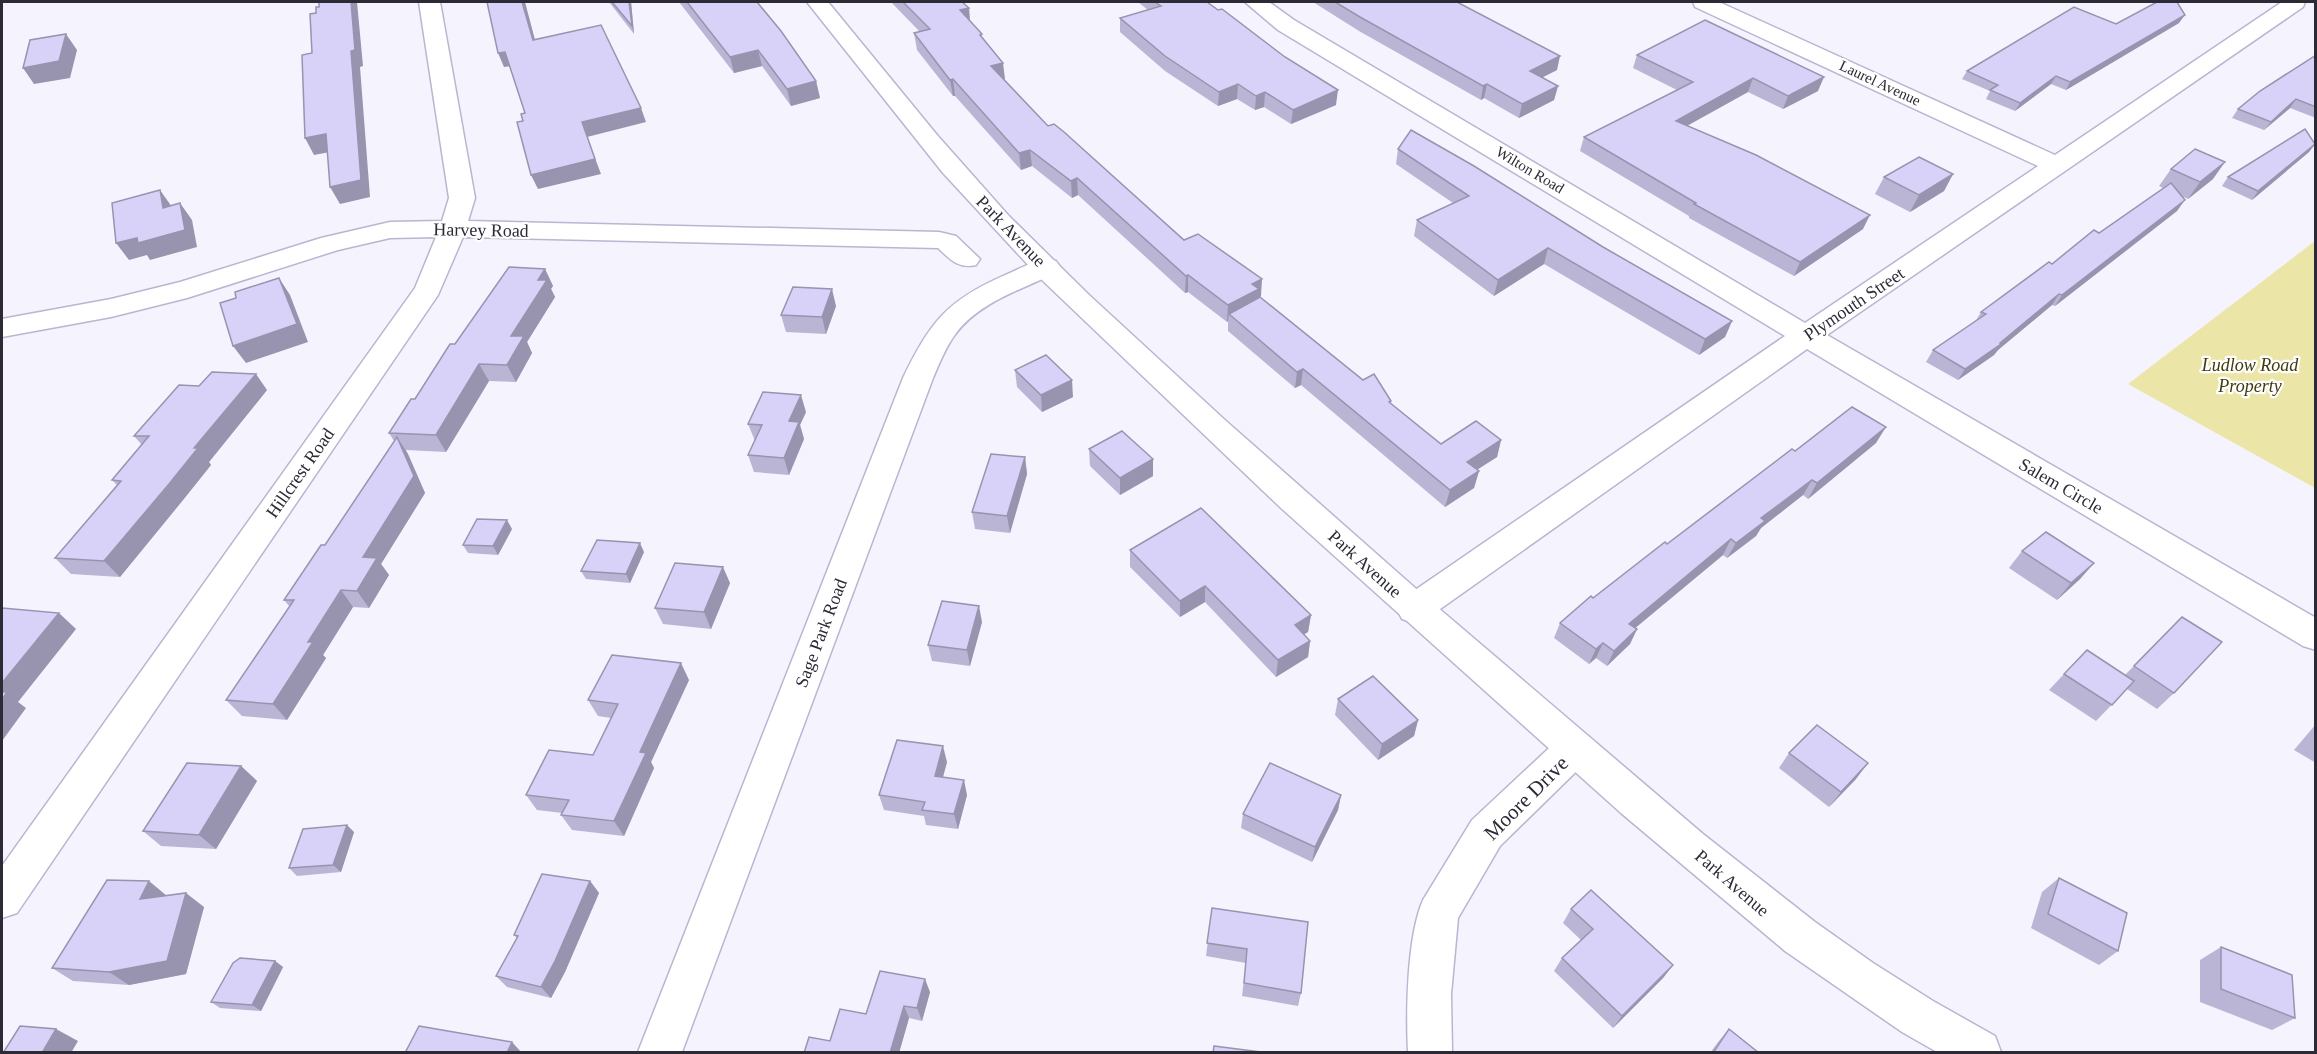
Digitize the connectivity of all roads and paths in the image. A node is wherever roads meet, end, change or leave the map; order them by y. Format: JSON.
{"nodes":[{"id":1,"x":429,"y":2,"type":"edge"},
{"id":2,"x":817,"y":2,"type":"edge"},
{"id":3,"x":1256,"y":2,"type":"edge"},
{"id":4,"x":1703,"y":2,"type":"edge"},
{"id":5,"x":2295,"y":2,"type":"edge"},
{"id":6,"x":2057,"y":165,"type":"junction"},
{"id":7,"x":453,"y":229,"type":"junction"},
{"id":8,"x":966,"y":259,"type":"dead end"},
{"id":9,"x":1046,"y":267,"type":"junction"},
{"id":10,"x":2,"y":328,"type":"edge"},
{"id":11,"x":1806,"y":336,"type":"junction"},
{"id":12,"x":1414,"y":609,"type":"junction"},
{"id":13,"x":2316,"y":636,"type":"edge"},
{"id":14,"x":1575,"y":748,"type":"junction"},
{"id":15,"x":2,"y":899,"type":"edge"},
{"id":16,"x":660,"y":1053,"type":"edge"},
{"id":17,"x":1430,"y":1053,"type":"edge"},
{"id":18,"x":1978,"y":1053,"type":"edge"}],
"edges":[{"from":1,"to":7,"type":"street","name":"Hillcrest Road"},
{"from":2,"to":9,"type":"street","name":"Park Avenue"},
{"from":3,"to":11,"type":"street","name":"Wilton Road"},
{"from":4,"to":6,"type":"street","name":"Laurel Avenue"},
{"from":5,"to":6,"type":"street","name":"Plymouth Street"},
{"from":6,"to":11,"type":"street","name":"Plymouth Street"},
{"from":7,"to":8,"type":"street","name":"Harvey Road"},
{"from":7,"to":10,"type":"street","name":"Harvey Road"},
{"from":7,"to":15,"type":"street","name":"Hillcrest Road"},
{"from":9,"to":12,"type":"street","name":"Park Avenue"},
{"from":9,"to":16,"type":"street","name":"Sage Park Road"},
{"from":11,"to":12,"type":"street","name":"Plymouth Street"},
{"from":11,"to":13,"type":"street","name":"Salem Circle"},
{"from":12,"to":14,"type":"street","name":"Park Avenue"},
{"from":14,"to":17,"type":"street","name":"Moore Drive"},
{"from":14,"to":18,"type":"street","name":"Park Avenue"}]}
